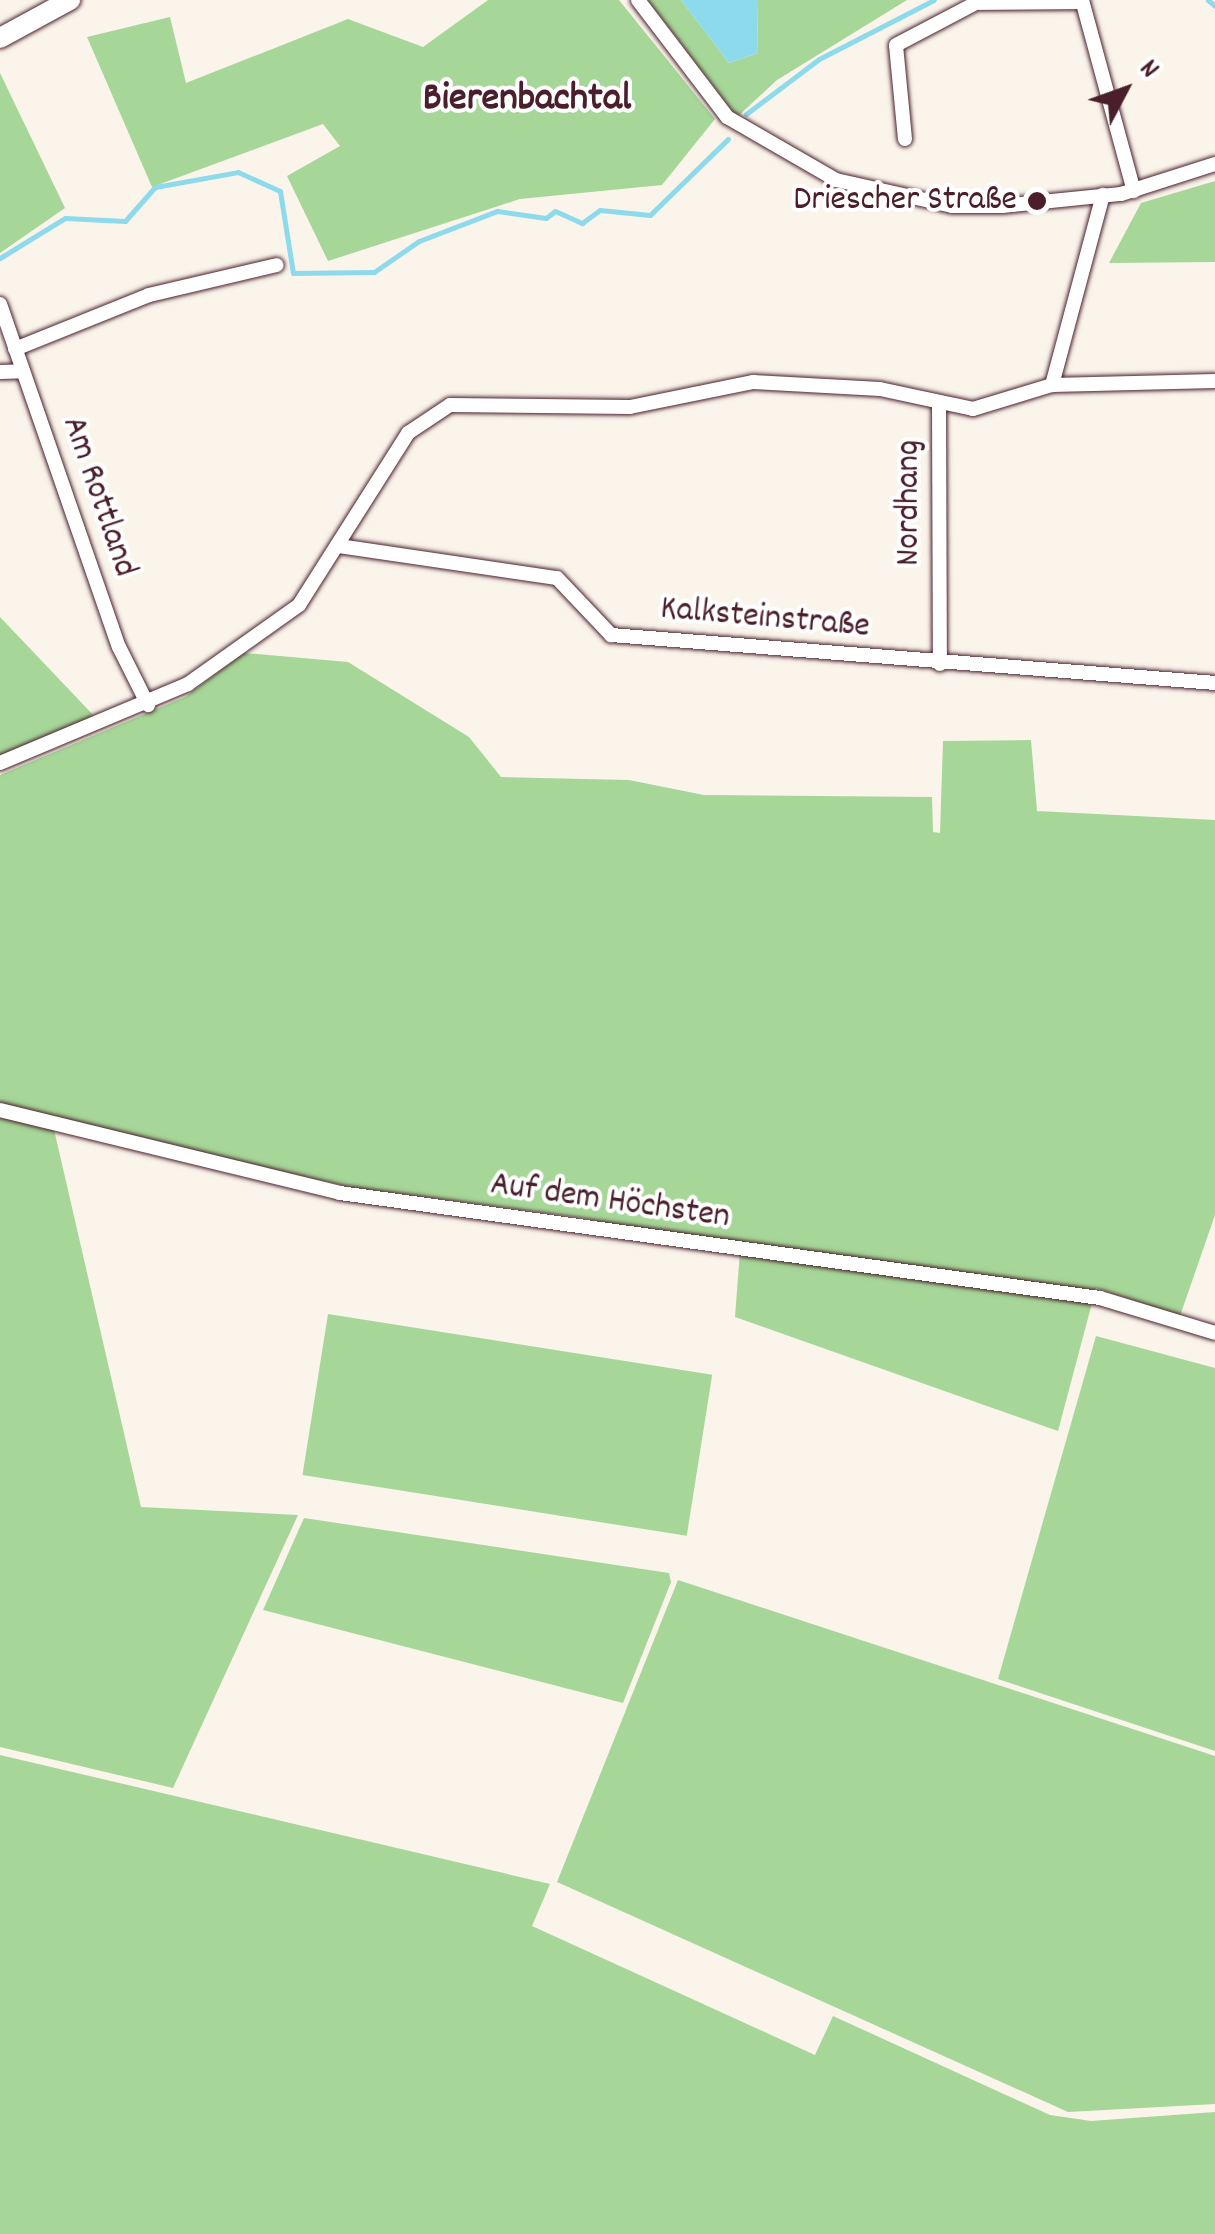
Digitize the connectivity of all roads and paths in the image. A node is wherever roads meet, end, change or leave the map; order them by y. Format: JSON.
{"nodes":[{"id":1,"x":70,"y":0,"type":"edge"},
{"id":2,"x":638,"y":0,"type":"edge"},
{"id":3,"x":1082,"y":1,"type":"edge"},
{"id":4,"x":0,"y":38,"type":"edge"},
{"id":5,"x":905,"y":139,"type":"dead end"},
{"id":6,"x":1215,"y":164,"type":"edge"},
{"id":7,"x":1134,"y":191,"type":"junction"},
{"id":8,"x":1103,"y":196,"type":"junction"},
{"id":9,"x":277,"y":265,"type":"dead end"},
{"id":10,"x":0,"y":304,"type":"edge"},
{"id":11,"x":15,"y":349,"type":"junction"},
{"id":12,"x":23,"y":371,"type":"junction"},
{"id":13,"x":0,"y":372,"type":"edge"},
{"id":14,"x":1215,"y":381,"type":"edge"},
{"id":15,"x":1052,"y":385,"type":"junction"},
{"id":16,"x":940,"y":402,"type":"junction"},
{"id":17,"x":339,"y":546,"type":"junction"},
{"id":18,"x":940,"y":664,"type":"junction"},
{"id":19,"x":1215,"y":684,"type":"edge"},
{"id":20,"x":148,"y":705,"type":"junction"},
{"id":21,"x":0,"y":763,"type":"edge"},
{"id":22,"x":0,"y":1110,"type":"edge"},
{"id":23,"x":1215,"y":1333,"type":"edge"}],
"edges":[{"from":1,"to":4,"type":"main road"},
{"from":2,"to":8,"type":"street"},
{"from":3,"to":5,"type":"street"},
{"from":3,"to":7,"type":"street"},
{"from":6,"to":7,"type":"street"},
{"from":7,"to":8,"type":"street"},
{"from":8,"to":15,"type":"street"},
{"from":9,"to":11,"type":"street"},
{"from":10,"to":11,"type":"street","name":"Am Rottland"},
{"from":11,"to":12,"type":"street","name":"Am Rottland"},
{"from":12,"to":13,"type":"street"},
{"from":12,"to":20,"type":"street","name":"Am Rottland"},
{"from":14,"to":15,"type":"street"},
{"from":15,"to":16,"type":"street"},
{"from":16,"to":17,"type":"street"},
{"from":16,"to":18,"type":"street","name":"Nordhang"},
{"from":17,"to":18,"type":"street","name":"Kalksteinstraße"},
{"from":17,"to":20,"type":"street"},
{"from":18,"to":19,"type":"street","name":"Kalksteinstraße"},
{"from":20,"to":21,"type":"street"},
{"from":22,"to":23,"type":"street","name":"Auf dem Höchsten"}]}
